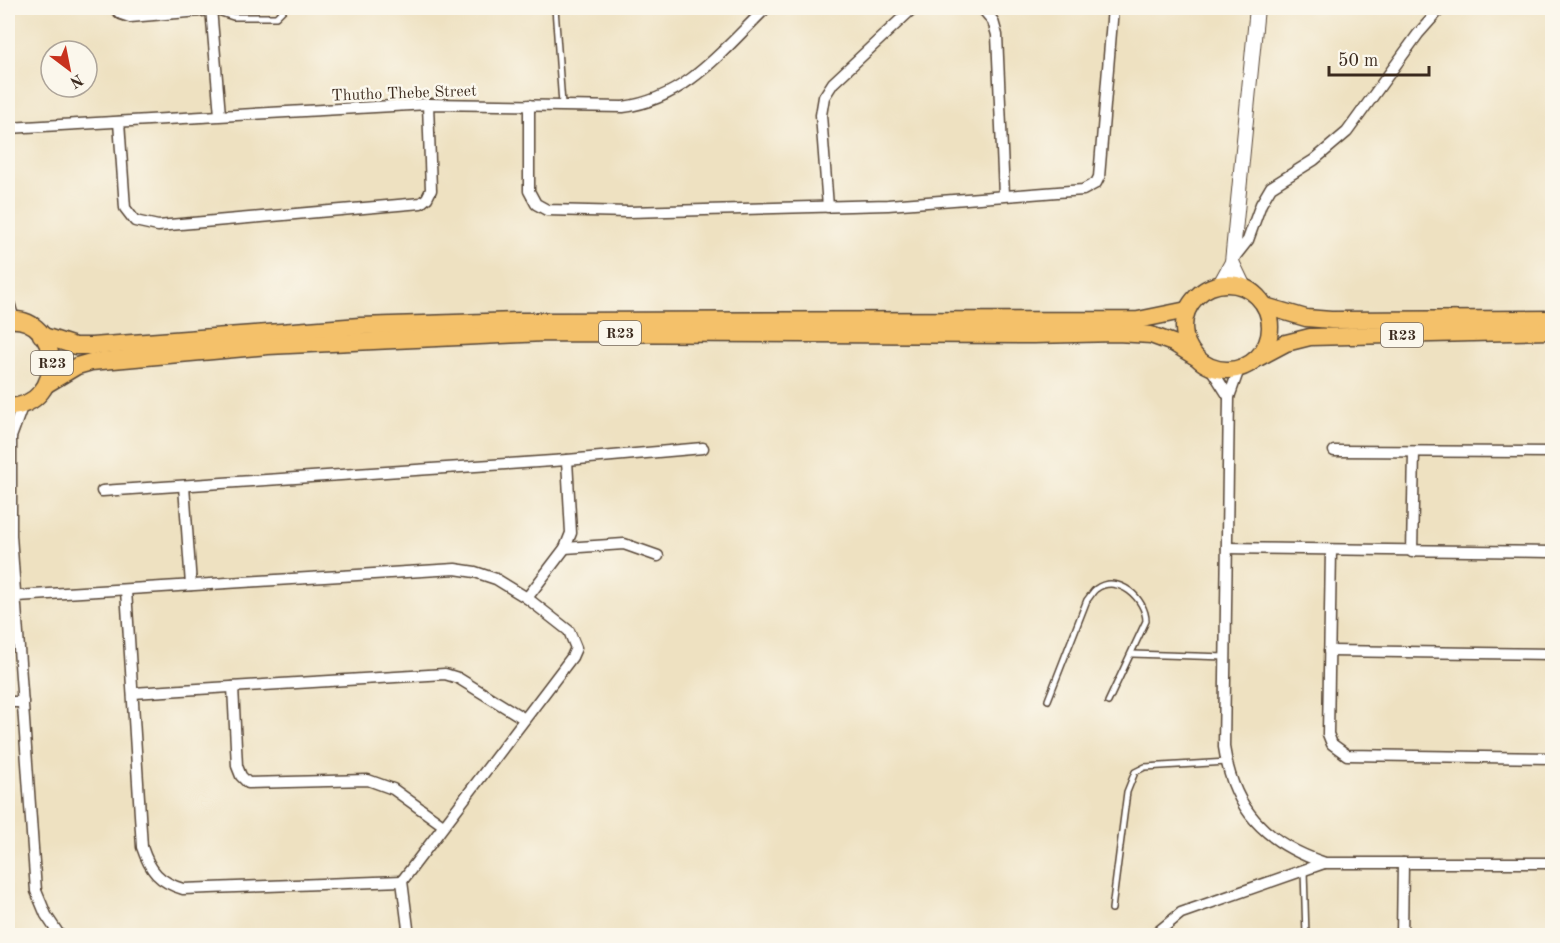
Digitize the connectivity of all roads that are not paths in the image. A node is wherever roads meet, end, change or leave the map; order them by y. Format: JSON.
{"nodes":[{"id":1,"x":114,"y":8,"type":"edge"},
{"id":2,"x":285,"y":8,"type":"edge"},
{"id":3,"x":481,"y":8,"type":"edge"},
{"id":4,"x":765,"y":8,"type":"edge"},
{"id":5,"x":913,"y":8,"type":"edge"},
{"id":6,"x":982,"y":8,"type":"edge"},
{"id":7,"x":1113,"y":8,"type":"edge"},
{"id":8,"x":1257,"y":8,"type":"edge"},
{"id":9,"x":1442,"y":8,"type":"edge"},
{"id":10,"x":211,"y":9,"type":"edge"},
{"id":11,"x":429,"y":104,"type":"junction"},
{"id":12,"x":562,"y":104,"type":"junction"},
{"id":13,"x":529,"y":105,"type":"junction"},
{"id":14,"x":220,"y":115,"type":"junction"},
{"id":15,"x":119,"y":122,"type":"junction"},
{"id":16,"x":8,"y":128,"type":"edge"},
{"id":17,"x":1004,"y":195,"type":"junction"},
{"id":18,"x":828,"y":207,"type":"junction"},
{"id":19,"x":1233,"y":261,"type":"junction"},
{"id":20,"x":1220,"y":284,"type":"junction"},
{"id":21,"x":1244,"y":286,"type":"junction"},
{"id":22,"x":8,"y":300,"type":"edge"},
{"id":23,"x":1265,"y":306,"type":"junction"},
{"id":24,"x":1187,"y":310,"type":"junction"},
{"id":25,"x":11,"y":320,"type":"edge"},
{"id":26,"x":1552,"y":320,"type":"edge"},
{"id":27,"x":1552,"y":332,"type":"edge"},
{"id":28,"x":41,"y":334,"type":"junction"},
{"id":29,"x":1194,"y":356,"type":"junction"},
{"id":30,"x":1256,"y":359,"type":"junction"},
{"id":31,"x":1210,"y":367,"type":"junction"},
{"id":32,"x":1239,"y":369,"type":"junction"},
{"id":33,"x":47,"y":384,"type":"junction"},
{"id":34,"x":1229,"y":397,"type":"junction"},
{"id":35,"x":15,"y":406,"type":"edge"},
{"id":36,"x":9,"y":434,"type":"edge"},
{"id":37,"x":703,"y":448,"type":"dead end"},
{"id":38,"x":1334,"y":451,"type":"dead end"},
{"id":39,"x":1414,"y":452,"type":"junction"},
{"id":40,"x":1552,"y":452,"type":"edge"},
{"id":41,"x":567,"y":460,"type":"junction"},
{"id":42,"x":184,"y":486,"type":"junction"},
{"id":43,"x":102,"y":491,"type":"dead end"},
{"id":44,"x":565,"y":548,"type":"junction"},
{"id":45,"x":1227,"y":548,"type":"junction"},
{"id":46,"x":1331,"y":550,"type":"junction"},
{"id":47,"x":1412,"y":552,"type":"junction"},
{"id":48,"x":1552,"y":552,"type":"edge"},
{"id":49,"x":658,"y":556,"type":"dead end"},
{"id":50,"x":191,"y":585,"type":"junction"},
{"id":51,"x":126,"y":590,"type":"junction"},
{"id":52,"x":17,"y":596,"type":"junction"},
{"id":53,"x":527,"y":598,"type":"junction"},
{"id":54,"x":1329,"y":651,"type":"junction"},
{"id":55,"x":1132,"y":654,"type":"junction"},
{"id":56,"x":1552,"y":654,"type":"edge"},
{"id":57,"x":1226,"y":657,"type":"junction"},
{"id":58,"x":233,"y":687,"type":"junction"},
{"id":59,"x":133,"y":693,"type":"junction"},
{"id":60,"x":1048,"y":700,"type":"dead end"},
{"id":61,"x":8,"y":702,"type":"edge"},
{"id":62,"x":23,"y":702,"type":"junction"},
{"id":63,"x":1108,"y":702,"type":"dead end"},
{"id":64,"x":523,"y":718,"type":"junction"},
{"id":65,"x":1552,"y":758,"type":"edge"},
{"id":66,"x":1227,"y":762,"type":"junction"},
{"id":67,"x":443,"y":825,"type":"junction"},
{"id":68,"x":1324,"y":862,"type":"junction"},
{"id":69,"x":1403,"y":863,"type":"junction"},
{"id":70,"x":1552,"y":863,"type":"edge"},
{"id":71,"x":1304,"y":870,"type":"junction"},
{"id":72,"x":402,"y":881,"type":"junction"},
{"id":73,"x":1112,"y":909,"type":"dead end"},
{"id":74,"x":60,"y":936,"type":"edge"},
{"id":75,"x":409,"y":936,"type":"edge"},
{"id":76,"x":1153,"y":936,"type":"edge"},
{"id":77,"x":1306,"y":936,"type":"edge"},
{"id":78,"x":1402,"y":936,"type":"edge"}],
"edges":[{"from":1,"to":10,"type":"street"},
{"from":2,"to":10,"type":"lane"},
{"from":3,"to":12,"type":"lane"},
{"from":4,"to":12,"type":"street","name":"Thutho Thebe Street"},
{"from":5,"to":18,"type":"street"},
{"from":6,"to":17,"type":"street"},
{"from":7,"to":17,"type":"street"},
{"from":8,"to":19,"type":"street"},
{"from":9,"to":19,"type":"street"},
{"from":10,"to":14,"type":"street"},
{"from":11,"to":13,"type":"street","name":"Thutho Thebe Street"},
{"from":11,"to":14,"type":"street","name":"Thutho Thebe Street"},
{"from":11,"to":15,"type":"street"},
{"from":12,"to":13,"type":"street","name":"Thutho Thebe Street"},
{"from":13,"to":18,"type":"street"},
{"from":14,"to":15,"type":"street","name":"Thutho Thebe Street"},
{"from":15,"to":16,"type":"street","name":"Thutho Thebe Street"},
{"from":17,"to":18,"type":"street"},
{"from":19,"to":20,"type":"street"},
{"from":19,"to":21,"type":"street"},
{"from":20,"to":21,"type":"main road"},
{"from":20,"to":24,"type":"main road"},
{"from":21,"to":23,"type":"main road","number":"R23"},
{"from":22,"to":25,"type":"street"},
{"from":23,"to":26,"type":"main road","number":"R23"},
{"from":23,"to":30,"type":"main road"},
{"from":24,"to":28,"type":"main road","number":"R23"},
{"from":24,"to":29,"type":"main road"},
{"from":25,"to":28,"type":"main road","number":"R23"},
{"from":27,"to":30,"type":"main road","number":"R23"},
{"from":28,"to":33,"type":"main road","number":"R23"},
{"from":29,"to":31,"type":"main road","number":"R23"},
{"from":29,"to":33,"type":"main road","number":"R23"},
{"from":30,"to":32,"type":"main road","number":"R23"},
{"from":31,"to":32,"type":"main road"},
{"from":31,"to":34,"type":"street"},
{"from":32,"to":34,"type":"street"},
{"from":33,"to":35,"type":"main road","number":"R23"},
{"from":34,"to":45,"type":"street"},
{"from":35,"to":36,"type":"street"},
{"from":36,"to":52,"type":"street"},
{"from":37,"to":41,"type":"street"},
{"from":38,"to":39,"type":"street"},
{"from":39,"to":40,"type":"street"},
{"from":39,"to":47,"type":"street"},
{"from":41,"to":42,"type":"street"},
{"from":41,"to":44,"type":"street"},
{"from":42,"to":43,"type":"street"},
{"from":42,"to":50,"type":"street"},
{"from":44,"to":49,"type":"street"},
{"from":44,"to":53,"type":"street"},
{"from":45,"to":46,"type":"street"},
{"from":45,"to":57,"type":"street"},
{"from":46,"to":47,"type":"street"},
{"from":46,"to":54,"type":"street"},
{"from":47,"to":48,"type":"street"},
{"from":50,"to":51,"type":"street"},
{"from":50,"to":53,"type":"street"},
{"from":51,"to":52,"type":"street"},
{"from":51,"to":59,"type":"street"},
{"from":52,"to":62,"type":"street"},
{"from":53,"to":64,"type":"street"},
{"from":54,"to":56,"type":"street"},
{"from":54,"to":65,"type":"street"},
{"from":55,"to":57,"type":"lane"},
{"from":55,"to":60,"type":"lane"},
{"from":55,"to":63,"type":"lane"},
{"from":57,"to":66,"type":"street"},
{"from":58,"to":59,"type":"street"},
{"from":58,"to":64,"type":"street"},
{"from":58,"to":67,"type":"street"},
{"from":59,"to":72,"type":"street"},
{"from":61,"to":62,"type":"street"},
{"from":62,"to":74,"type":"street"},
{"from":64,"to":67,"type":"street"},
{"from":66,"to":68,"type":"street"},
{"from":66,"to":73,"type":"lane"},
{"from":67,"to":72,"type":"street"},
{"from":68,"to":69,"type":"street"},
{"from":68,"to":71,"type":"street"},
{"from":69,"to":70,"type":"street"},
{"from":69,"to":78,"type":"street"},
{"from":71,"to":76,"type":"street"},
{"from":71,"to":77,"type":"lane"},
{"from":72,"to":75,"type":"street"}]}
